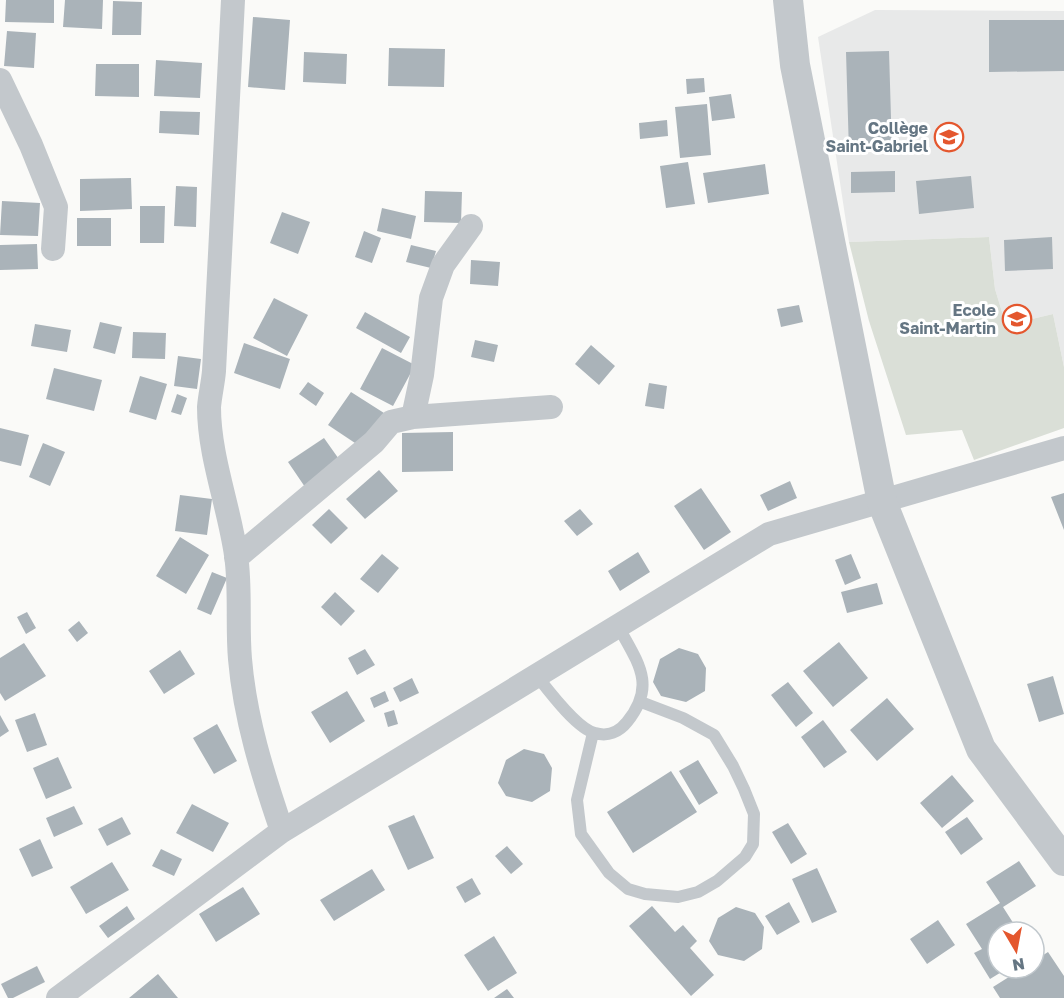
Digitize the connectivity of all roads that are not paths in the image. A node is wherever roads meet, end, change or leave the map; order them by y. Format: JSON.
{"nodes":[{"id":1,"x":233,"y":0,"type":"edge"},
{"id":2,"x":788,"y":0,"type":"edge"},
{"id":3,"x":0,"y":80,"type":"edge"},
{"id":4,"x":471,"y":226,"type":"dead end"},
{"id":5,"x":53,"y":249,"type":"dead end"},
{"id":6,"x":551,"y":407,"type":"dead end"},
{"id":7,"x":413,"y":417,"type":"junction"},
{"id":8,"x":1064,"y":448,"type":"edge"},
{"id":9,"x":882,"y":502,"type":"junction"},
{"id":10,"x":237,"y":558,"type":"junction"},
{"id":11,"x":618,"y":626,"type":"junction"},
{"id":12,"x":537,"y":676,"type":"junction"},
{"id":13,"x":641,"y":702,"type":"junction"},
{"id":14,"x":593,"y":733,"type":"junction"},
{"id":15,"x":282,"y":831,"type":"junction"},
{"id":16,"x":1064,"y":861,"type":"edge"},
{"id":17,"x":58,"y":998,"type":"edge"}],
"edges":[{"from":1,"to":10,"type":"street"},
{"from":2,"to":9,"type":"street"},
{"from":3,"to":5,"type":"street"},
{"from":4,"to":7,"type":"street"},
{"from":6,"to":7,"type":"street"},
{"from":7,"to":10,"type":"street"},
{"from":8,"to":9,"type":"street"},
{"from":9,"to":11,"type":"street"},
{"from":9,"to":16,"type":"street"},
{"from":10,"to":15,"type":"street"},
{"from":11,"to":12,"type":"street"},
{"from":11,"to":13,"type":"lane"},
{"from":12,"to":14,"type":"lane"},
{"from":12,"to":15,"type":"street"},
{"from":13,"to":14,"type":"lane"},
{"from":13,"to":14,"type":"lane"},
{"from":15,"to":17,"type":"street"}]}
